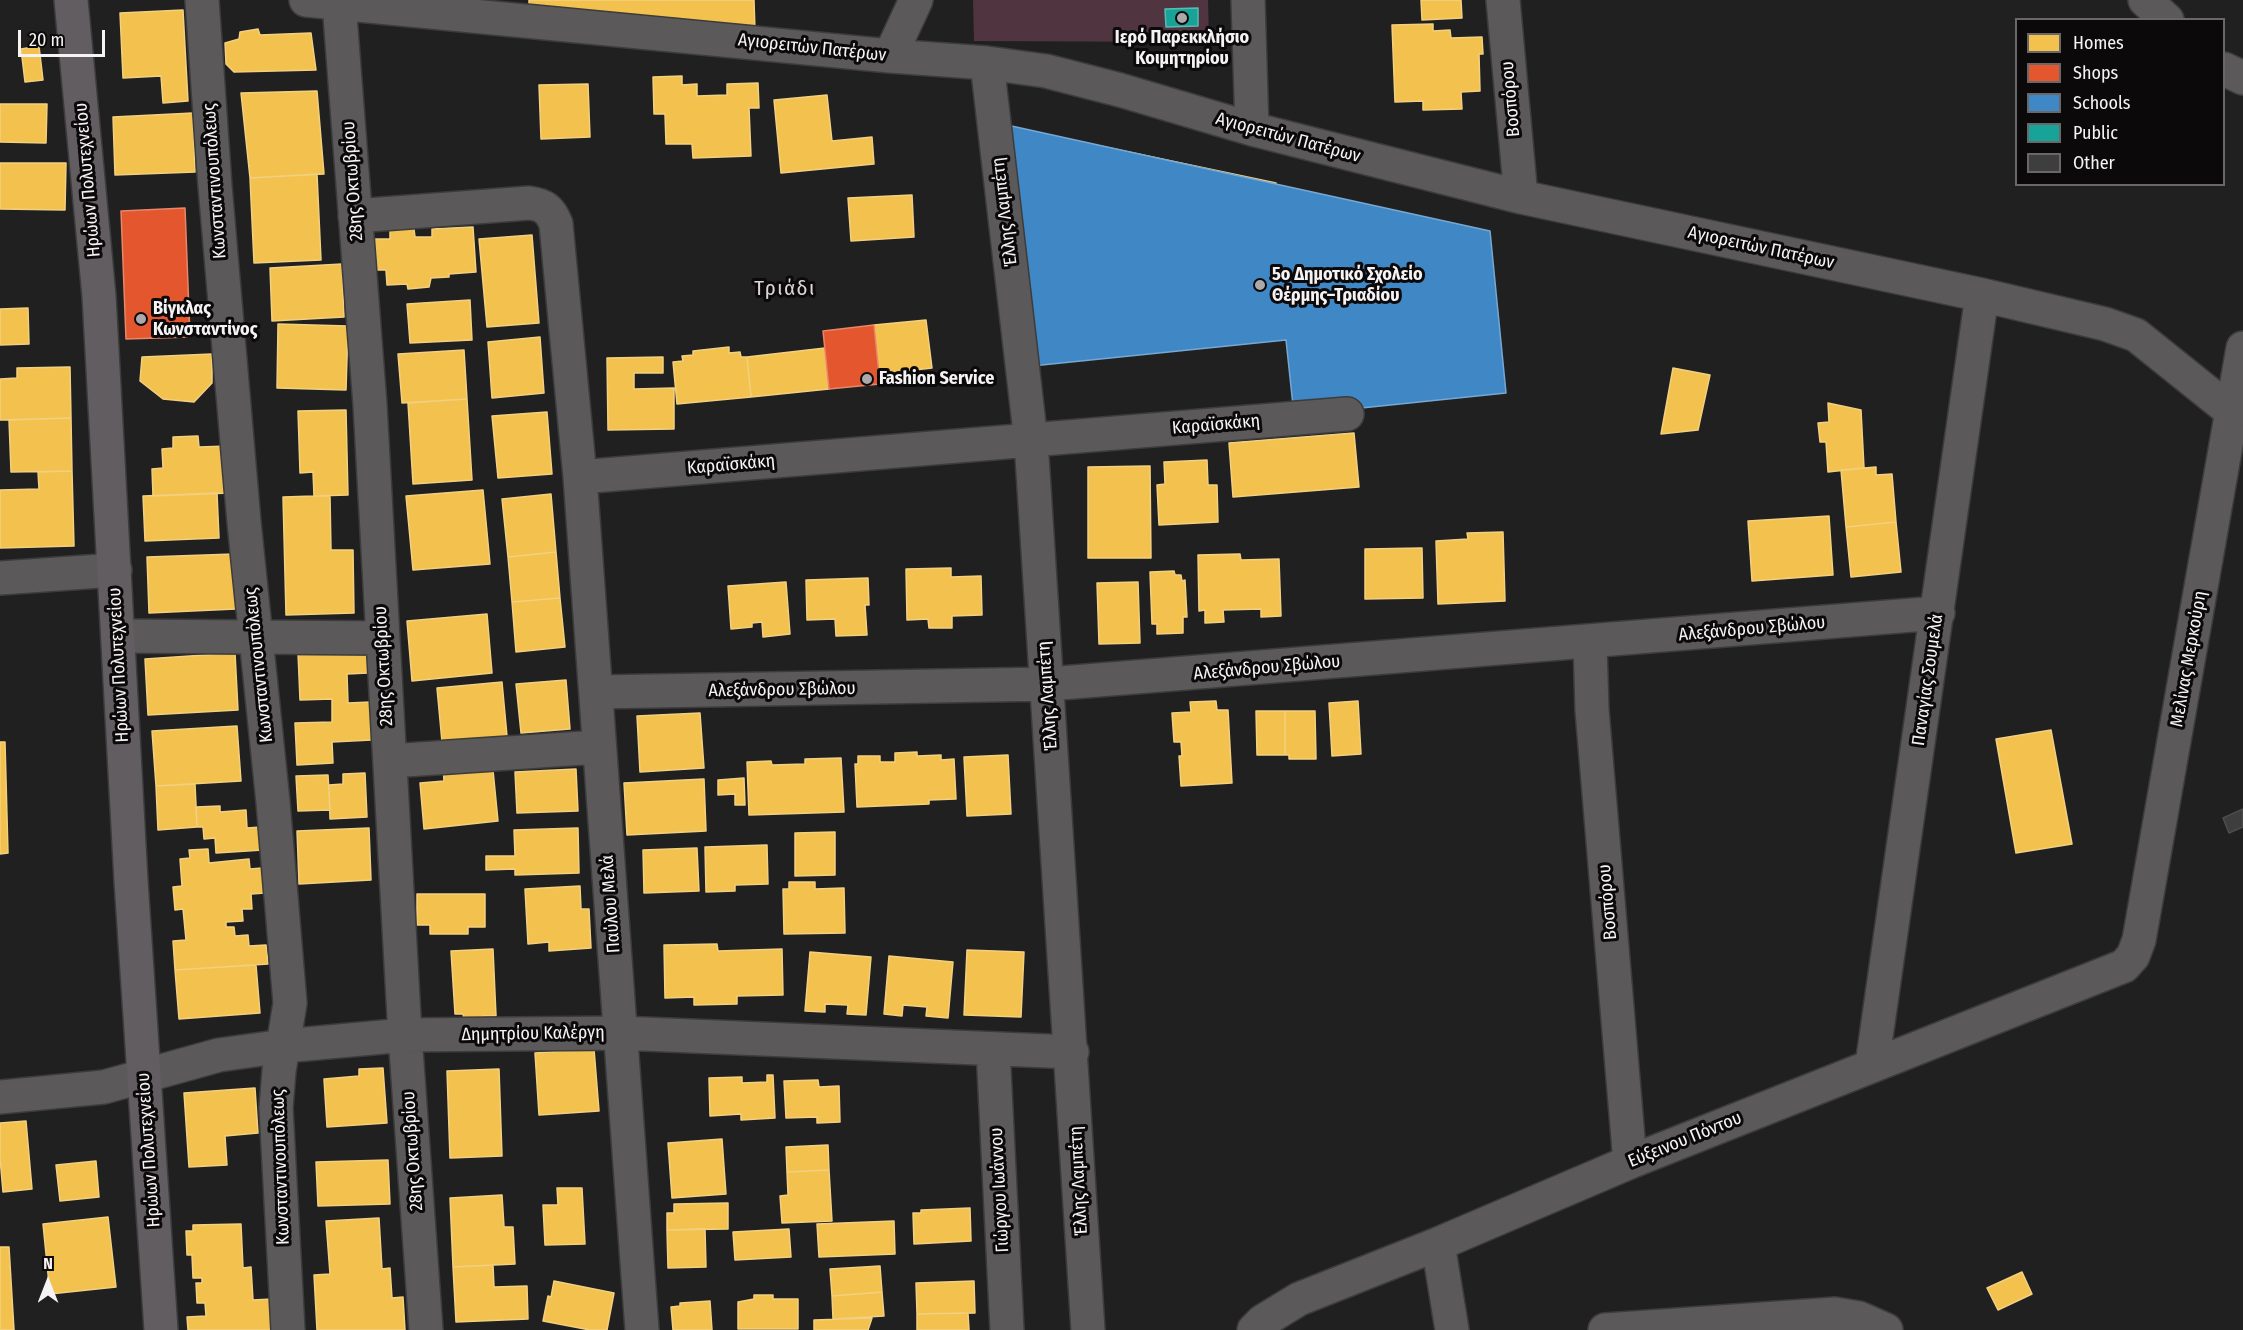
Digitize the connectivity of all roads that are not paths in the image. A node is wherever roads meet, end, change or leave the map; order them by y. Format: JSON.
{"nodes":[{"id":1,"x":70,"y":0,"type":"edge"},
{"id":2,"x":202,"y":0,"type":"edge"},
{"id":3,"x":306,"y":0,"type":"edge"},
{"id":4,"x":916,"y":0,"type":"edge"},
{"id":5,"x":1248,"y":0,"type":"edge"},
{"id":6,"x":1503,"y":0,"type":"edge"},
{"id":7,"x":2145,"y":0,"type":"edge"},
{"id":8,"x":339,"y":3,"type":"junction"},
{"id":9,"x":487,"y":8,"type":"edge"},
{"id":10,"x":2165,"y":18,"type":"edge"},
{"id":11,"x":890,"y":56,"type":"junction"},
{"id":12,"x":987,"y":63,"type":"junction"},
{"id":13,"x":2225,"y":70,"type":"edge"},
{"id":14,"x":2243,"y":78,"type":"edge"},
{"id":15,"x":1252,"y":129,"type":"junction"},
{"id":16,"x":1521,"y":197,"type":"junction"},
{"id":17,"x":355,"y":216,"type":"junction"},
{"id":18,"x":1982,"y":295,"type":"junction"},
{"id":19,"x":2243,"y":348,"type":"edge"},
{"id":20,"x":2232,"y":412,"type":"junction"},
{"id":21,"x":1347,"y":414,"type":"dead end"},
{"id":22,"x":1031,"y":441,"type":"junction"},
{"id":23,"x":580,"y":477,"type":"junction"},
{"id":24,"x":115,"y":570,"type":"junction"},
{"id":25,"x":0,"y":578,"type":"edge"},
{"id":26,"x":1938,"y":613,"type":"junction"},
{"id":27,"x":118,"y":636,"type":"junction"},
{"id":28,"x":255,"y":636,"type":"junction"},
{"id":29,"x":382,"y":638,"type":"junction"},
{"id":30,"x":1590,"y":642,"type":"junction"},
{"id":31,"x":1048,"y":684,"type":"junction"},
{"id":32,"x":596,"y":692,"type":"junction"},
{"id":33,"x":599,"y":747,"type":"junction"},
{"id":34,"x":390,"y":761,"type":"junction"},
{"id":35,"x":2124,"y":966,"type":"joint"},
{"id":36,"x":620,"y":1033,"type":"junction"},
{"id":37,"x":405,"y":1035,"type":"junction"},
{"id":38,"x":284,"y":1046,"type":"junction"},
{"id":39,"x":993,"y":1049,"type":"junction"},
{"id":40,"x":1072,"y":1052,"type":"junction"},
{"id":41,"x":1872,"y":1065,"type":"junction"},
{"id":42,"x":144,"y":1076,"type":"junction"},
{"id":43,"x":0,"y":1097,"type":"edge"},
{"id":44,"x":1630,"y":1162,"type":"junction"},
{"id":45,"x":1438,"y":1244,"type":"junction"},
{"id":46,"x":161,"y":1330,"type":"edge"},
{"id":47,"x":288,"y":1330,"type":"edge"},
{"id":48,"x":426,"y":1330,"type":"edge"},
{"id":49,"x":642,"y":1330,"type":"edge"},
{"id":50,"x":1007,"y":1330,"type":"edge"},
{"id":51,"x":1088,"y":1330,"type":"edge"},
{"id":52,"x":1254,"y":1330,"type":"edge"},
{"id":53,"x":1452,"y":1330,"type":"edge"},
{"id":54,"x":1605,"y":1330,"type":"edge"},
{"id":55,"x":1886,"y":1330,"type":"edge"}],
"edges":[{"from":1,"to":24,"type":"street","name":"Ηρώων Πολυτεχνείου"},
{"from":2,"to":28,"type":"street","name":"Κωνσταντινουπόλεως"},
{"from":3,"to":8,"type":"street","name":"Αγιορειτών Πατέρων"},
{"from":4,"to":11,"type":"street"},
{"from":5,"to":15,"type":"street"},
{"from":6,"to":16,"type":"street","name":"Βοσπόρου"},
{"from":7,"to":10,"type":"street"},
{"from":8,"to":9,"type":"street","name":"Αγιορειτών Πατέρων"},
{"from":8,"to":17,"type":"street","name":"28ης Οκτωβρίου"},
{"from":9,"to":11,"type":"street","name":"Αγιορειτών Πατέρων"},
{"from":11,"to":12,"type":"street","name":"Αγιορειτών Πατέρων"},
{"from":12,"to":15,"type":"street","name":"Αγιορειτών Πατέρων"},
{"from":12,"to":22,"type":"street","name":"Έλλης Λαμπέτη"},
{"from":13,"to":14,"type":"street"},
{"from":15,"to":16,"type":"street","name":"Αγιορειτών Πατέρων"},
{"from":16,"to":18,"type":"street","name":"Αγιορειτών Πατέρων"},
{"from":17,"to":23,"type":"street"},
{"from":17,"to":29,"type":"street","name":"28ης Οκτωβρίου"},
{"from":18,"to":20,"type":"street","name":"Αγιορειτών Πατέρων"},
{"from":18,"to":26,"type":"street","name":"Παναγίας Σουμελά"},
{"from":19,"to":20,"type":"street","name":"Μελίνας Μερκούρη"},
{"from":20,"to":35,"type":"street","name":"Μελίνας Μερκούρη"},
{"from":21,"to":22,"type":"street","name":"Καραϊσκάκη"},
{"from":22,"to":23,"type":"street","name":"Καραϊσκάκη"},
{"from":22,"to":31,"type":"street","name":"Έλλης Λαμπέτη"},
{"from":23,"to":32,"type":"street","name":"Παύλου Μελά"},
{"from":24,"to":25,"type":"street"},
{"from":24,"to":27,"type":"street","name":"Ηρώων Πολυτεχνείου"},
{"from":26,"to":30,"type":"street","name":"Αλεξάνδρου Σβώλου"},
{"from":26,"to":41,"type":"street","name":"Παναγίας Σουμελά"},
{"from":27,"to":28,"type":"street"},
{"from":27,"to":42,"type":"street","name":"Ηρώων Πολυτεχνείου"},
{"from":28,"to":29,"type":"street"},
{"from":28,"to":38,"type":"street","name":"Κωνσταντινουπόλεως"},
{"from":29,"to":34,"type":"street","name":"28ης Οκτωβρίου"},
{"from":30,"to":31,"type":"street","name":"Αλεξάνδρου Σβώλου"},
{"from":30,"to":44,"type":"street","name":"Βοσπόρου"},
{"from":31,"to":32,"type":"street","name":"Αλεξάνδρου Σβώλου"},
{"from":31,"to":40,"type":"street","name":"Έλλης Λαμπέτη"},
{"from":32,"to":33,"type":"street","name":"Παύλου Μελά"},
{"from":33,"to":34,"type":"street"},
{"from":33,"to":36,"type":"street","name":"Παύλου Μελά"},
{"from":34,"to":37,"type":"street","name":"28ης Οκτωβρίου"},
{"from":35,"to":41,"type":"street","name":"Εύξεινου Πόντου"},
{"from":36,"to":37,"type":"street","name":"Δημητρίου Καλέργη"},
{"from":36,"to":39,"type":"street","name":"Δημητρίου Καλέργη"},
{"from":36,"to":49,"type":"street","name":"Παύλου Μελά"},
{"from":37,"to":38,"type":"street","name":"Δημητρίου Καλέργη"},
{"from":37,"to":48,"type":"street","name":"28ης Οκτωβρίου"},
{"from":38,"to":42,"type":"street","name":"Δημητρίου Καλέργη"},
{"from":38,"to":47,"type":"street","name":"Κωνσταντινουπόλεως"},
{"from":39,"to":40,"type":"street","name":"Δημητρίου Καλέργη"},
{"from":39,"to":50,"type":"street","name":"Γιώργου Ιωάννου"},
{"from":40,"to":51,"type":"street","name":"Έλλης Λαμπέτη"},
{"from":41,"to":44,"type":"street","name":"Εύξεινου Πόντου"},
{"from":42,"to":43,"type":"street","name":"Δημητρίου Καλέργη"},
{"from":42,"to":46,"type":"street","name":"Ηρώων Πολυτεχνείου"},
{"from":44,"to":45,"type":"street","name":"Εύξεινου Πόντου"},
{"from":45,"to":52,"type":"street","name":"Εύξεινου Πόντου"},
{"from":45,"to":53,"type":"street"},
{"from":54,"to":55,"type":"street"}]}
